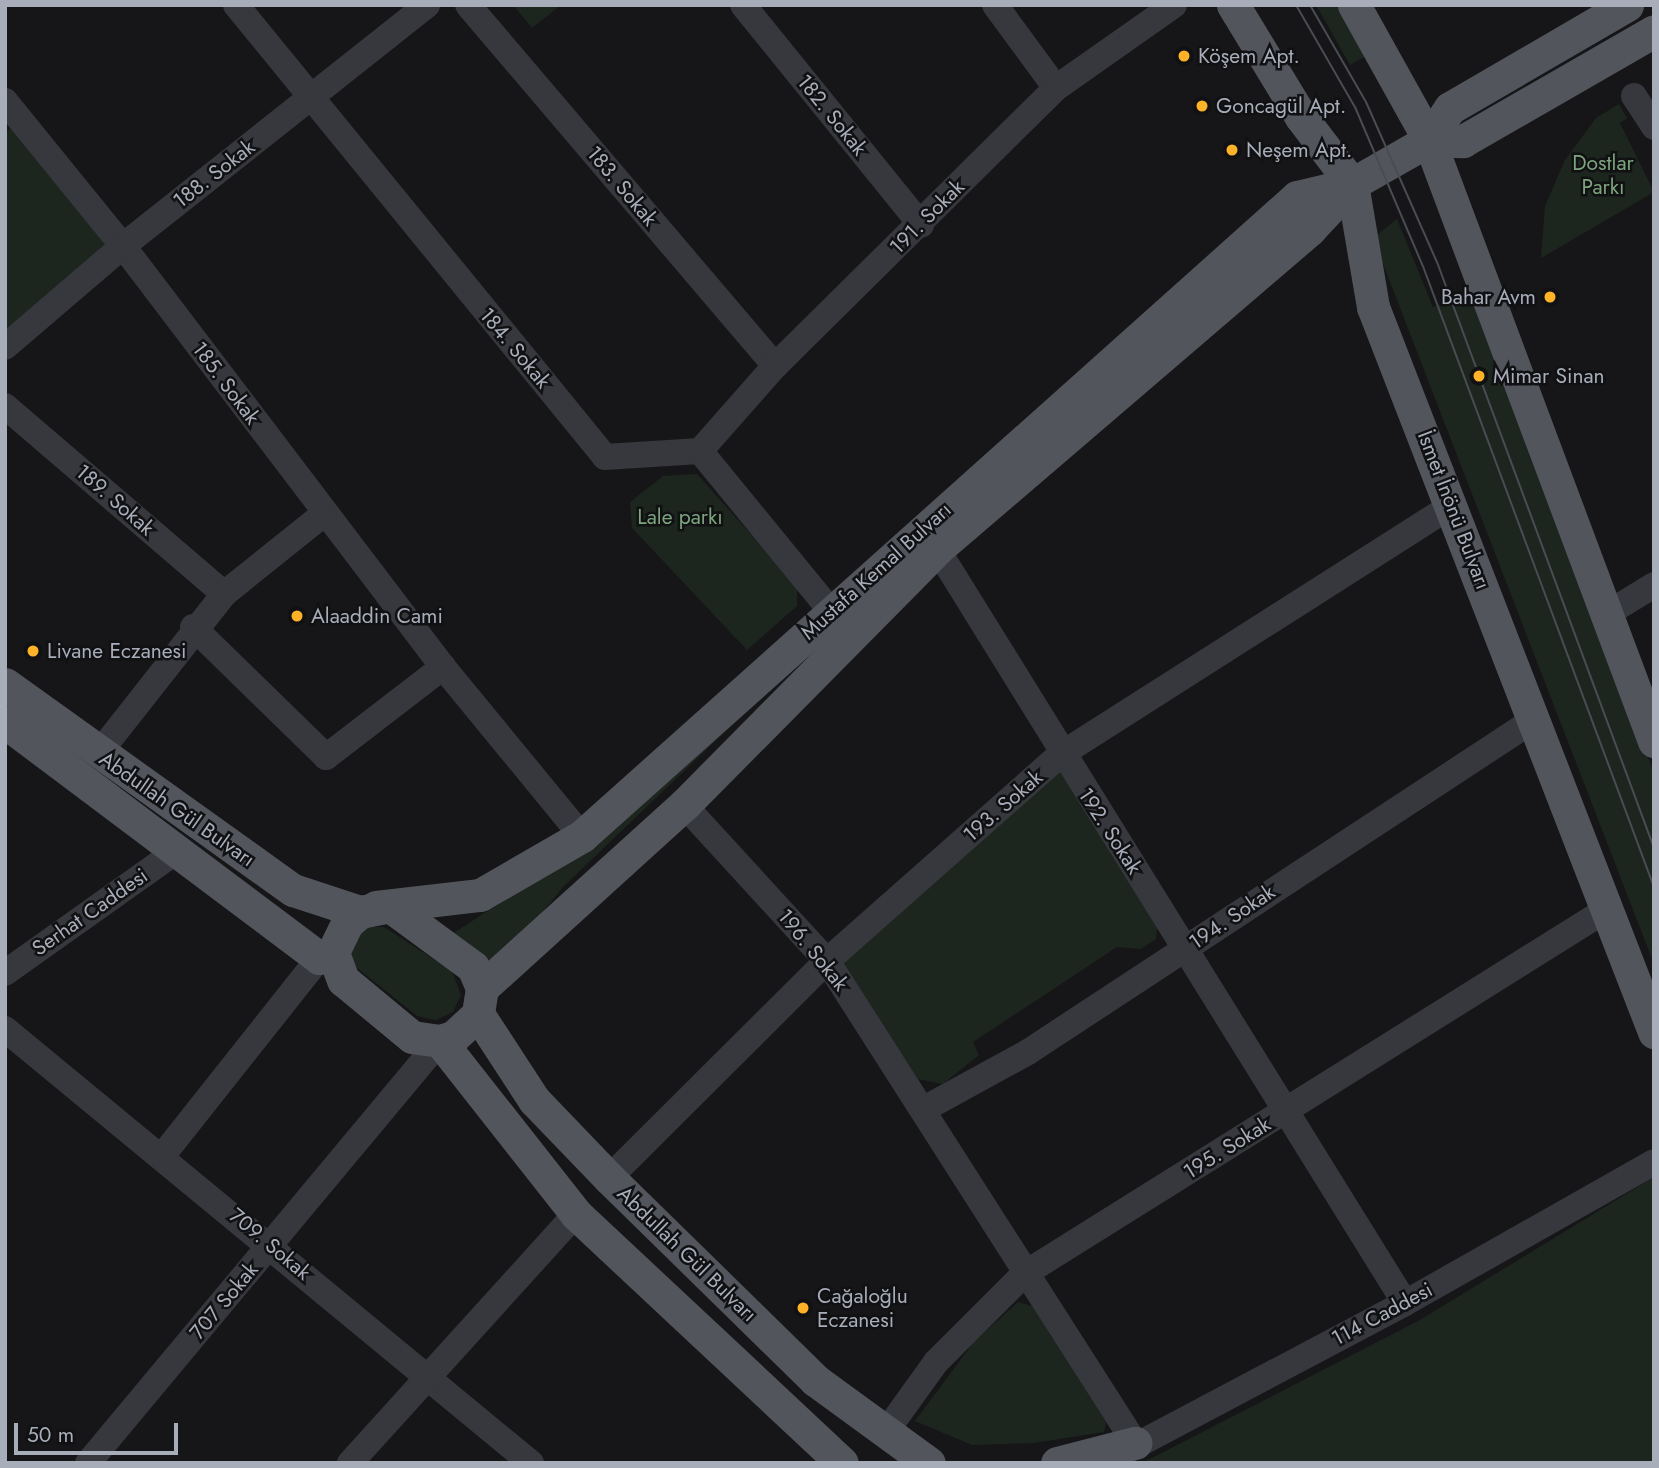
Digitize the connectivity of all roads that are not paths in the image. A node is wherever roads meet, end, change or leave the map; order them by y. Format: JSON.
{"nodes":[{"id":1,"x":236,"y":5,"type":"edge"},
{"id":2,"x":427,"y":5,"type":"edge"},
{"id":3,"x":468,"y":5,"type":"edge"},
{"id":4,"x":743,"y":5,"type":"edge"},
{"id":5,"x":995,"y":5,"type":"edge"},
{"id":6,"x":1174,"y":5,"type":"edge"},
{"id":7,"x":1233,"y":5,"type":"edge"},
{"id":8,"x":1354,"y":5,"type":"edge"},
{"id":9,"x":1627,"y":5,"type":"edge"},
{"id":10,"x":1654,"y":31,"type":"edge"},
{"id":11,"x":1056,"y":88,"type":"junction"},
{"id":12,"x":1634,"y":96,"type":"dead end"},
{"id":13,"x":308,"y":99,"type":"junction"},
{"id":14,"x":10,"y":118,"type":"edge"},
{"id":15,"x":1654,"y":127,"type":"edge"},
{"id":16,"x":1429,"y":140,"type":"junction"},
{"id":17,"x":1352,"y":184,"type":"junction"},
{"id":18,"x":920,"y":225,"type":"junction"},
{"id":19,"x":123,"y":246,"type":"junction"},
{"id":20,"x":5,"y":347,"type":"edge"},
{"id":21,"x":775,"y":366,"type":"junction"},
{"id":22,"x":5,"y":407,"type":"edge"},
{"id":23,"x":700,"y":451,"type":"junction"},
{"id":24,"x":1453,"y":505,"type":"junction"},
{"id":25,"x":324,"y":514,"type":"junction"},
{"id":26,"x":937,"y":550,"type":"junction"},
{"id":27,"x":1654,"y":586,"type":"edge"},
{"id":28,"x":224,"y":594,"type":"junction"},
{"id":29,"x":830,"y":610,"type":"junction"},
{"id":30,"x":1605,"y":615,"type":"junction"},
{"id":31,"x":193,"y":628,"type":"junction"},
{"id":32,"x":443,"y":667,"type":"junction"},
{"id":33,"x":5,"y":684,"type":"edge"},
{"id":34,"x":1535,"y":719,"type":"junction"},
{"id":35,"x":5,"y":722,"type":"edge"},
{"id":36,"x":1654,"y":741,"type":"edge"},
{"id":37,"x":99,"y":753,"type":"junction"},
{"id":38,"x":1060,"y":755,"type":"junction"},
{"id":39,"x":684,"y":805,"type":"junction"},
{"id":40,"x":582,"y":836,"type":"junction"},
{"id":41,"x":176,"y":852,"type":"junction"},
{"id":42,"x":1609,"y":908,"type":"junction"},
{"id":43,"x":368,"y":909,"type":"junction"},
{"id":44,"x":1187,"y":947,"type":"junction"},
{"id":45,"x":326,"y":955,"type":"junction"},
{"id":46,"x":827,"y":961,"type":"junction"},
{"id":47,"x":5,"y":973,"type":"edge"},
{"id":48,"x":480,"y":1001,"type":"junction"},
{"id":49,"x":5,"y":1029,"type":"edge"},
{"id":50,"x":1654,"y":1032,"type":"edge"},
{"id":51,"x":440,"y":1041,"type":"junction"},
{"id":52,"x":924,"y":1109,"type":"junction"},
{"id":53,"x":1288,"y":1109,"type":"junction"},
{"id":54,"x":163,"y":1155,"type":"junction"},
{"id":55,"x":1654,"y":1162,"type":"edge"},
{"id":56,"x":609,"y":1178,"type":"junction"},
{"id":57,"x":576,"y":1214,"type":"junction"},
{"id":58,"x":271,"y":1245,"type":"junction"},
{"id":59,"x":1024,"y":1274,"type":"junction"},
{"id":60,"x":1405,"y":1303,"type":"junction"},
{"id":61,"x":427,"y":1375,"type":"junction"},
{"id":62,"x":885,"y":1433,"type":"junction"},
{"id":63,"x":1122,"y":1453,"type":"edge"},
{"id":64,"x":88,"y":1463,"type":"edge"},
{"id":65,"x":350,"y":1463,"type":"edge"},
{"id":66,"x":531,"y":1463,"type":"edge"},
{"id":67,"x":842,"y":1463,"type":"edge"},
{"id":68,"x":929,"y":1463,"type":"edge"},
{"id":69,"x":1057,"y":1463,"type":"edge"}],
"edges":[{"from":1,"to":13,"type":"street","name":"184. Sokak"},
{"from":2,"to":13,"type":"street","name":"188. Sokak"},
{"from":3,"to":21,"type":"street","name":"183. Sokak"},
{"from":4,"to":18,"type":"street","name":"182. Sokak"},
{"from":5,"to":11,"type":"street"},
{"from":6,"to":11,"type":"street","name":"191. Sokak"},
{"from":7,"to":17,"type":"main road","name":"İsmet İnönü Bulvarı"},
{"from":8,"to":16,"type":"main road"},
{"from":9,"to":16,"type":"main road","name":"Mustafa Kemal Bulvarı"},
{"from":10,"to":16,"type":"main road"},
{"from":11,"to":18,"type":"street","name":"191. Sokak"},
{"from":12,"to":15,"type":"street"},
{"from":13,"to":19,"type":"street","name":"188. Sokak"},
{"from":13,"to":23,"type":"street","name":"184. Sokak"},
{"from":14,"to":19,"type":"street","name":"185. Sokak"},
{"from":16,"to":17,"type":"main road","name":"Mustafa Kemal Bulvarı"},
{"from":16,"to":30,"type":"main road"},
{"from":17,"to":24,"type":"main road","name":"İsmet İnönü Bulvarı"},
{"from":17,"to":26,"type":"main road","name":"Mustafa Kemal Bulvarı"},
{"from":17,"to":29,"type":"main road","name":"Mustafa Kemal Bulvarı"},
{"from":18,"to":21,"type":"street","name":"191. Sokak"},
{"from":19,"to":20,"type":"street","name":"188. Sokak"},
{"from":19,"to":25,"type":"street","name":"185. Sokak"},
{"from":21,"to":23,"type":"street","name":"191. Sokak"},
{"from":22,"to":28,"type":"street","name":"189. Sokak"},
{"from":23,"to":29,"type":"street"},
{"from":24,"to":34,"type":"main road","name":"İsmet İnönü Bulvarı"},
{"from":24,"to":38,"type":"street","name":"193. Sokak"},
{"from":25,"to":28,"type":"street"},
{"from":25,"to":32,"type":"street","name":"185. Sokak"},
{"from":26,"to":38,"type":"street","name":"192. Sokak"},
{"from":26,"to":39,"type":"main road","name":"Mustafa Kemal Bulvarı"},
{"from":27,"to":30,"type":"street"},
{"from":28,"to":31,"type":"street"},
{"from":29,"to":40,"type":"main road","name":"Mustafa Kemal Bulvarı"},
{"from":30,"to":36,"type":"main road"},
{"from":31,"to":32,"type":"street"},
{"from":31,"to":37,"type":"street"},
{"from":32,"to":40,"type":"street","name":"185. Sokak"},
{"from":33,"to":37,"type":"main road","name":"Abdullah Gül Bulvarı"},
{"from":34,"to":42,"type":"main road","name":"İsmet İnönü Bulvarı"},
{"from":34,"to":44,"type":"street","name":"194. Sokak"},
{"from":35,"to":41,"type":"main road","name":"Abdullah Gül Bulvarı"},
{"from":37,"to":43,"type":"main road","name":"Abdullah Gül Bulvarı"},
{"from":38,"to":44,"type":"street","name":"192. Sokak"},
{"from":38,"to":46,"type":"street","name":"193. Sokak"},
{"from":39,"to":46,"type":"street","name":"196. Sokak"},
{"from":39,"to":48,"type":"main road","name":"Mustafa Kemal Bulvarı"},
{"from":40,"to":43,"type":"main road","name":"Mustafa Kemal Bulvarı"},
{"from":41,"to":45,"type":"main road","name":"Abdullah Gül Bulvarı"},
{"from":41,"to":47,"type":"street","name":"Serhat Caddesi"},
{"from":42,"to":50,"type":"main road","name":"İsmet İnönü Bulvarı"},
{"from":42,"to":53,"type":"street","name":"195. Sokak"},
{"from":43,"to":45,"type":"main road"},
{"from":43,"to":48,"type":"main road"},
{"from":44,"to":52,"type":"street","name":"194. Sokak"},
{"from":44,"to":53,"type":"street","name":"192. Sokak"},
{"from":45,"to":51,"type":"main road"},
{"from":45,"to":54,"type":"street"},
{"from":46,"to":52,"type":"street","name":"196. Sokak"},
{"from":46,"to":56,"type":"street","name":"193. Sokak"},
{"from":48,"to":51,"type":"main road"},
{"from":48,"to":56,"type":"main road","name":"Abdullah Gül Bulvarı"},
{"from":49,"to":54,"type":"street","name":"709. Sokak"},
{"from":51,"to":57,"type":"main road"},
{"from":51,"to":58,"type":"street","name":"707 Sokak"},
{"from":52,"to":59,"type":"street","name":"196. Sokak"},
{"from":53,"to":59,"type":"street","name":"195. Sokak"},
{"from":53,"to":60,"type":"street","name":"192. Sokak"},
{"from":54,"to":58,"type":"street","name":"709. Sokak"},
{"from":55,"to":60,"type":"street","name":"114 Caddesi"},
{"from":56,"to":62,"type":"main road","name":"Abdullah Gül Bulvarı"},
{"from":57,"to":61,"type":"street"},
{"from":57,"to":67,"type":"main road"},
{"from":58,"to":61,"type":"street","name":"709. Sokak"},
{"from":58,"to":64,"type":"street","name":"707 Sokak"},
{"from":59,"to":62,"type":"street","name":"195. Sokak"},
{"from":59,"to":63,"type":"street","name":"196. Sokak"},
{"from":60,"to":63,"type":"street","name":"114 Caddesi"},
{"from":61,"to":65,"type":"street"},
{"from":61,"to":66,"type":"street","name":"709. Sokak"},
{"from":62,"to":68,"type":"main road","name":"Abdullah Gül Bulvarı"},
{"from":63,"to":69,"type":"main road"}]}
